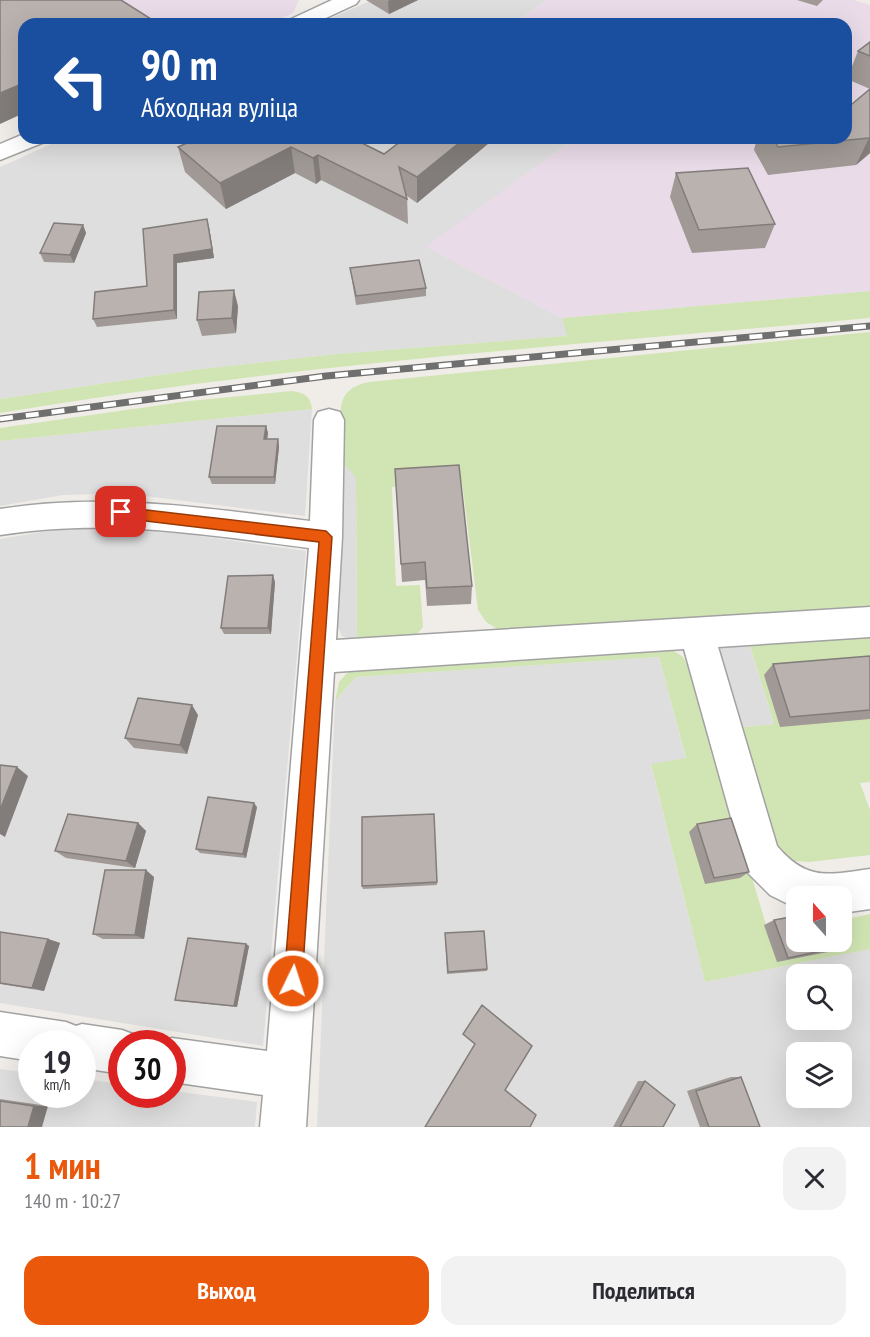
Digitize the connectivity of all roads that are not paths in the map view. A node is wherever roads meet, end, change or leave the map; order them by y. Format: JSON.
{"nodes":[{"id":1,"x":340,"y":2,"type":"edge"},
{"id":2,"x":308,"y":18,"type":"edge"},
{"id":3,"x":20,"y":144,"type":"edge"},
{"id":4,"x":0,"y":153,"type":"edge"},
{"id":5,"x":329,"y":420,"type":"dead end"},
{"id":6,"x":0,"y":522,"type":"edge"},
{"id":7,"x":326,"y":537,"type":"junction"},
{"id":8,"x":870,"y":622,"type":"edge"},
{"id":9,"x":697,"y":634,"type":"junction"},
{"id":10,"x":317,"y":657,"type":"junction"},
{"id":11,"x":870,"y":889,"type":"edge"},
{"id":12,"x":0,"y":1034,"type":"edge"},
{"id":13,"x":18,"y":1037,"type":"edge"},
{"id":14,"x":186,"y":1061,"type":"edge"},
{"id":15,"x":286,"y":1076,"type":"junction"},
{"id":16,"x":283,"y":1127,"type":"edge"}],
"edges":[{"from":1,"to":2,"type":"street"},
{"from":3,"to":4,"type":"street"},
{"from":5,"to":7,"type":"street"},
{"from":6,"to":7,"type":"street"},
{"from":7,"to":10,"type":"street"},
{"from":8,"to":9,"type":"street"},
{"from":9,"to":10,"type":"street"},
{"from":9,"to":11,"type":"street"},
{"from":10,"to":15,"type":"street"},
{"from":12,"to":13,"type":"street"},
{"from":14,"to":15,"type":"street"},
{"from":15,"to":16,"type":"street"}]}
